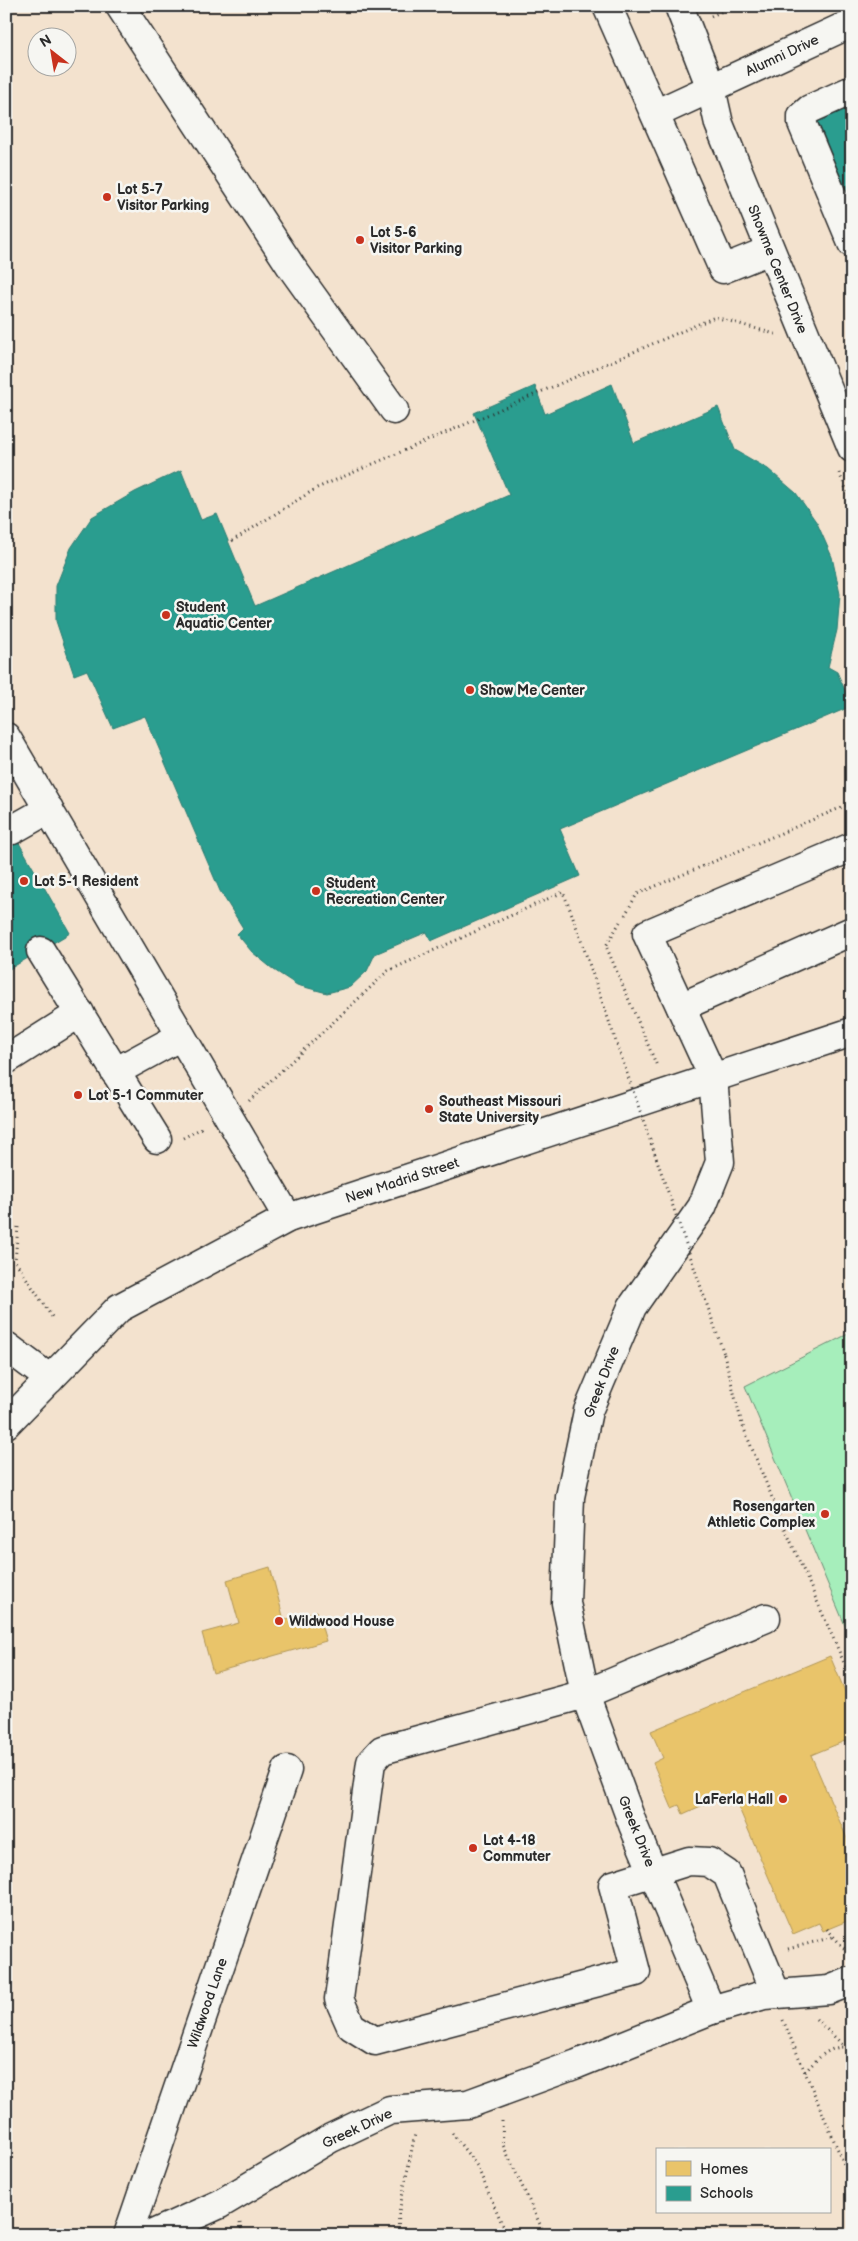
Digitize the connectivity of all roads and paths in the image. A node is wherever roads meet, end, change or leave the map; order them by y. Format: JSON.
{"nodes":[{"id":1,"x":120,"y":6,"type":"edge"},
{"id":2,"x":608,"y":6,"type":"edge"},
{"id":3,"x":679,"y":6,"type":"edge"},
{"id":4,"x":852,"y":23,"type":"edge"},
{"id":5,"x":711,"y":88,"type":"junction"},
{"id":6,"x":852,"y":90,"type":"edge"},
{"id":7,"x":655,"y":114,"type":"junction"},
{"id":8,"x":852,"y":243,"type":"edge"},
{"id":9,"x":770,"y":250,"type":"junction"},
{"id":10,"x":778,"y":335,"type":"dead end"},
{"id":11,"x":394,"y":410,"type":"dead end"},
{"id":12,"x":844,"y":457,"type":"edge"},
{"id":13,"x":852,"y":502,"type":"edge"},
{"id":14,"x":232,"y":541,"type":"dead end"},
{"id":15,"x":6,"y":737,"type":"edge"},
{"id":16,"x":49,"y":809,"type":"junction"},
{"id":17,"x":12,"y":830,"type":"dead end"},
{"id":18,"x":852,"y":847,"type":"edge"},
{"id":19,"x":852,"y":930,"type":"edge"},
{"id":20,"x":40,"y":950,"type":"dead end"},
{"id":21,"x":681,"y":1007,"type":"junction"},
{"id":22,"x":80,"y":1013,"type":"junction"},
{"id":23,"x":852,"y":1032,"type":"edge"},
{"id":24,"x":181,"y":1036,"type":"junction"},
{"id":25,"x":6,"y":1060,"type":"edge"},
{"id":26,"x":115,"y":1072,"type":"junction"},
{"id":27,"x":714,"y":1077,"type":"junction"},
{"id":28,"x":246,"y":1104,"type":"dead end"},
{"id":29,"x":157,"y":1140,"type":"dead end"},
{"id":30,"x":288,"y":1218,"type":"junction"},
{"id":31,"x":18,"y":1227,"type":"dead end"},
{"id":32,"x":54,"y":1320,"type":"dead end"},
{"id":33,"x":6,"y":1346,"type":"edge"},
{"id":34,"x":50,"y":1379,"type":"junction"},
{"id":35,"x":6,"y":1424,"type":"edge"},
{"id":36,"x":766,"y":1618,"type":"dead end"},
{"id":37,"x":852,"y":1681,"type":"edge"},
{"id":38,"x":585,"y":1694,"type":"junction"},
{"id":39,"x":287,"y":1770,"type":"dead end"},
{"id":40,"x":653,"y":1871,"type":"junction"},
{"id":41,"x":827,"y":1929,"type":"dead end"},
{"id":42,"x":833,"y":1937,"type":"junction"},
{"id":43,"x":787,"y":1950,"type":"dead end"},
{"id":44,"x":852,"y":1956,"type":"edge"},
{"id":45,"x":852,"y":1981,"type":"edge"},
{"id":46,"x":778,"y":2004,"type":"junction"},
{"id":47,"x":711,"y":2010,"type":"junction"},
{"id":48,"x":812,"y":2015,"type":"dead end"},
{"id":49,"x":844,"y":2046,"type":"junction"},
{"id":50,"x":852,"y":2048,"type":"edge"},
{"id":51,"x":805,"y":2072,"type":"junction"},
{"id":52,"x":502,"y":2121,"type":"dead end"},
{"id":53,"x":416,"y":2126,"type":"dead end"},
{"id":54,"x":454,"y":2133,"type":"dead end"},
{"id":55,"x":852,"y":2184,"type":"edge"},
{"id":56,"x":238,"y":2220,"type":"dead end"},
{"id":57,"x":128,"y":2235,"type":"edge"},
{"id":58,"x":151,"y":2235,"type":"edge"},
{"id":59,"x":243,"y":2235,"type":"edge"},
{"id":60,"x":398,"y":2235,"type":"edge"},
{"id":61,"x":507,"y":2235,"type":"edge"},
{"id":62,"x":545,"y":2235,"type":"edge"}],
"edges":[{"from":1,"to":11,"type":"street"},
{"from":2,"to":7,"type":"street"},
{"from":3,"to":5,"type":"street","name":"Showme Center Drive"},
{"from":4,"to":5,"type":"street","name":"Alumni Drive"},
{"from":5,"to":7,"type":"street","name":"Alumni Drive"},
{"from":5,"to":9,"type":"street","name":"Showme Center Drive"},
{"from":6,"to":8,"type":"street"},
{"from":7,"to":9,"type":"street"},
{"from":9,"to":12,"type":"street","name":"Showme Center Drive"},
{"from":10,"to":14,"type":"path"},
{"from":12,"to":13,"type":"path"},
{"from":15,"to":16,"type":"street"},
{"from":16,"to":17,"type":"street"},
{"from":16,"to":24,"type":"street"},
{"from":18,"to":21,"type":"street"},
{"from":19,"to":21,"type":"street"},
{"from":20,"to":22,"type":"street"},
{"from":21,"to":27,"type":"street"},
{"from":22,"to":25,"type":"street"},
{"from":22,"to":26,"type":"street"},
{"from":23,"to":27,"type":"street","name":"New Madrid Street"},
{"from":24,"to":26,"type":"street"},
{"from":24,"to":30,"type":"street"},
{"from":26,"to":29,"type":"street"},
{"from":27,"to":30,"type":"street","name":"New Madrid Street"},
{"from":27,"to":38,"type":"street","name":"Greek Drive"},
{"from":28,"to":37,"type":"path","bridge":true},
{"from":30,"to":34,"type":"street","name":"New Madrid Street"},
{"from":31,"to":32,"type":"path"},
{"from":33,"to":34,"type":"street"},
{"from":34,"to":35,"type":"street","name":"New Madrid Street"},
{"from":36,"to":38,"type":"street"},
{"from":38,"to":40,"type":"street","name":"Greek Drive"},
{"from":38,"to":40,"type":"street"},
{"from":39,"to":57,"type":"street","name":"Wildwood Lane"},
{"from":40,"to":46,"type":"street"},
{"from":40,"to":47,"type":"street","name":"Greek Drive"},
{"from":41,"to":42,"type":"path"},
{"from":42,"to":43,"type":"path"},
{"from":42,"to":44,"type":"path"},
{"from":45,"to":46,"type":"street"},
{"from":46,"to":47,"type":"street"},
{"from":46,"to":51,"type":"path"},
{"from":47,"to":58,"type":"street","name":"Greek Drive"},
{"from":48,"to":49,"type":"path"},
{"from":49,"to":50,"type":"path"},
{"from":49,"to":51,"type":"path"},
{"from":51,"to":55,"type":"path"},
{"from":52,"to":62,"type":"path"},
{"from":53,"to":60,"type":"path"},
{"from":54,"to":61,"type":"path"},
{"from":56,"to":59,"type":"path"}]}
